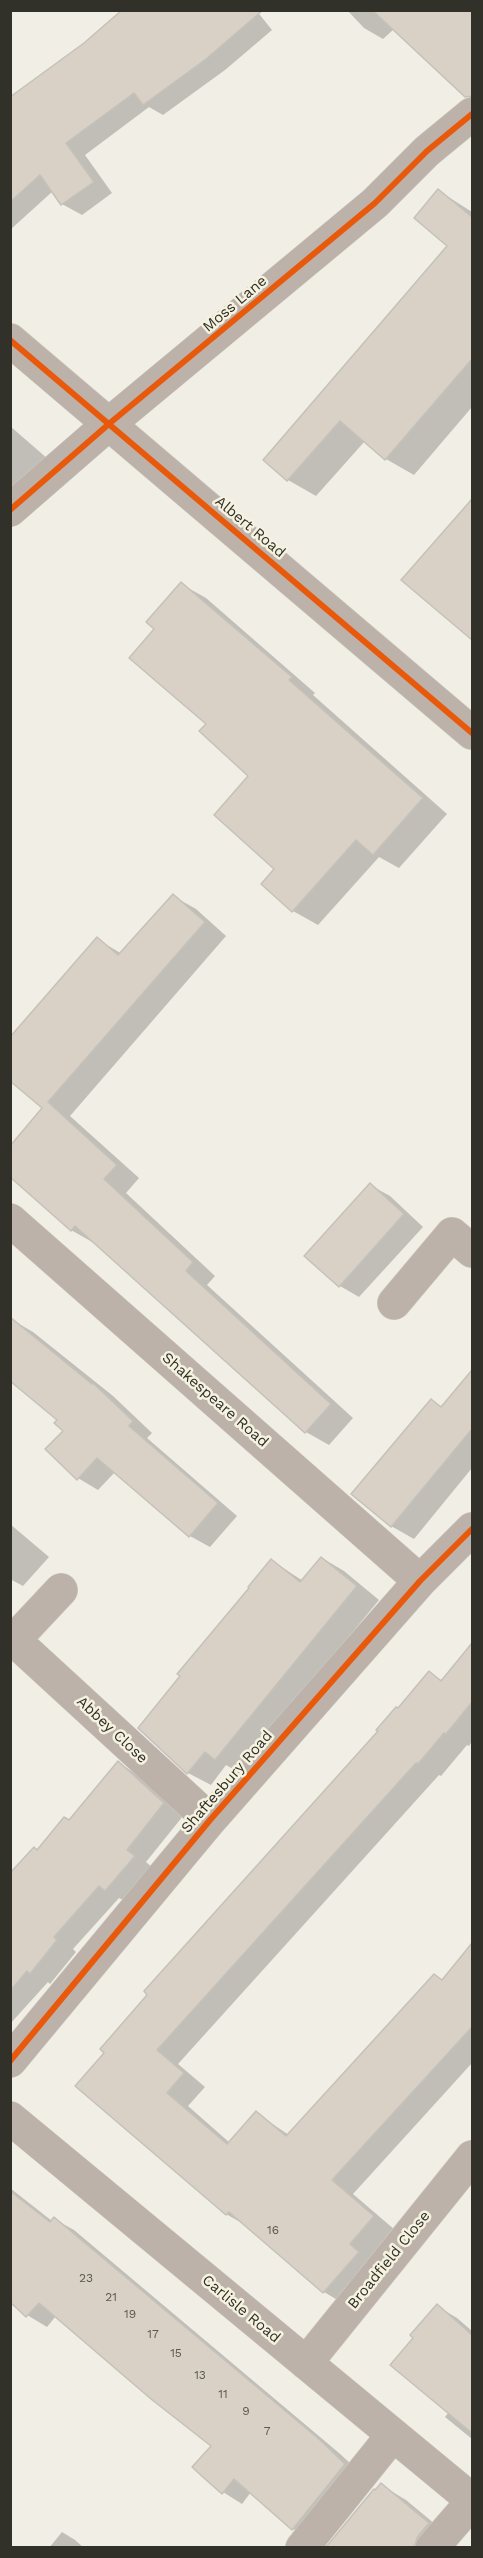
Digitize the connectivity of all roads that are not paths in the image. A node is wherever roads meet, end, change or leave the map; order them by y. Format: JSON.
{"nodes":[{"id":1,"x":472,"y":114,"type":"edge"},
{"id":2,"x":10,"y":340,"type":"edge"},
{"id":3,"x":110,"y":423,"type":"junction"},
{"id":4,"x":10,"y":510,"type":"edge"},
{"id":5,"x":472,"y":732,"type":"edge"},
{"id":6,"x":10,"y":1220,"type":"edge"},
{"id":7,"x":472,"y":1251,"type":"edge"},
{"id":8,"x":394,"y":1303,"type":"dead end"},
{"id":9,"x":468,"y":1542,"type":"edge"},
{"id":10,"x":420,"y":1581,"type":"junction"},
{"id":11,"x":61,"y":1590,"type":"dead end"},
{"id":12,"x":12,"y":1642,"type":"edge"},
{"id":13,"x":210,"y":1820,"type":"junction"},
{"id":14,"x":10,"y":2061,"type":"edge"},
{"id":15,"x":13,"y":2125,"type":"edge"},
{"id":16,"x":472,"y":2157,"type":"edge"},
{"id":17,"x":306,"y":2362,"type":"junction"},
{"id":18,"x":392,"y":2436,"type":"junction"},
{"id":19,"x":472,"y":2501,"type":"edge"},
{"id":20,"x":302,"y":2547,"type":"edge"},
{"id":21,"x":432,"y":2547,"type":"edge"}],
"edges":[{"from":1,"to":3,"type":"street","name":"Moss Lane"},
{"from":2,"to":3,"type":"street","name":"Albert Road"},
{"from":3,"to":4,"type":"street","name":"Moss Lane"},
{"from":3,"to":5,"type":"street","name":"Albert Road"},
{"from":6,"to":10,"type":"street","name":"Shakespeare Road"},
{"from":7,"to":8,"type":"street"},
{"from":9,"to":10,"type":"street","name":"Shaftesbury Road"},
{"from":10,"to":13,"type":"street","name":"Shaftesbury Road"},
{"from":11,"to":12,"type":"street","name":"Abbey Close"},
{"from":12,"to":13,"type":"street","name":"Abbey Close"},
{"from":13,"to":14,"type":"street","name":"Shaftesbury Road"},
{"from":15,"to":17,"type":"street","name":"Carlisle Road"},
{"from":16,"to":17,"type":"street","name":"Broadfield Close"},
{"from":17,"to":18,"type":"street","name":"Carlisle Road"},
{"from":18,"to":19,"type":"street","name":"Carlisle Road"},
{"from":18,"to":20,"type":"street"},
{"from":19,"to":21,"type":"street"}]}
